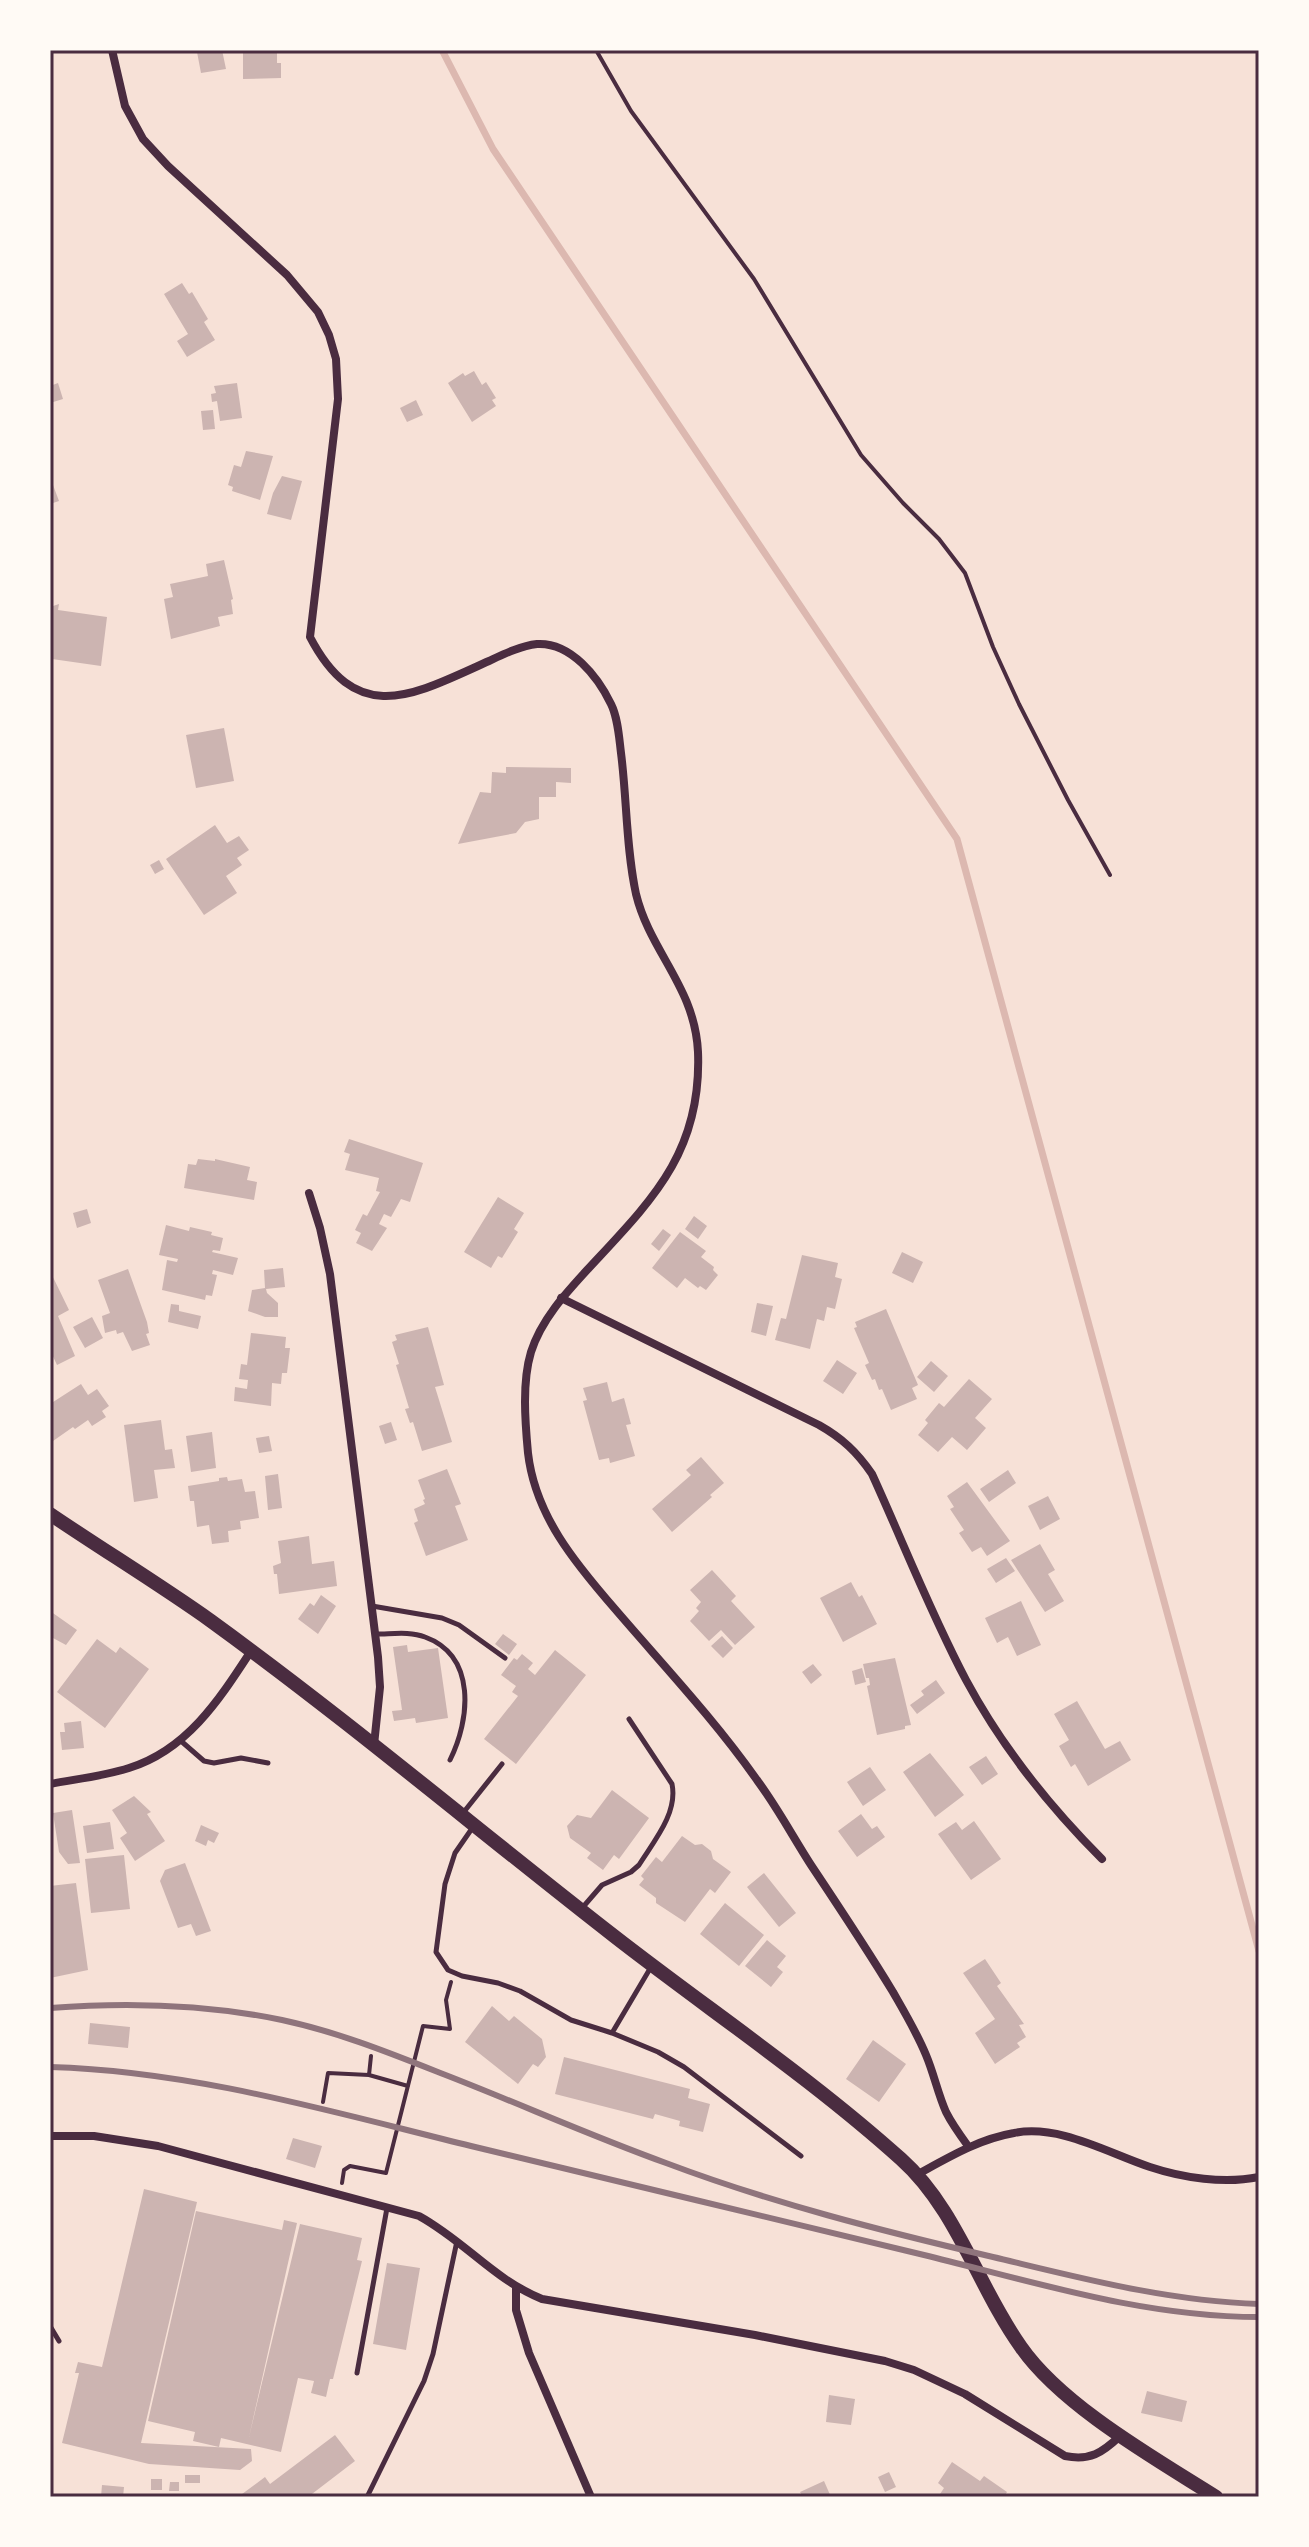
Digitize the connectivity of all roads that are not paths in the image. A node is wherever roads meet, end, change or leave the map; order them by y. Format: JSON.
{"nodes":[{"id":1,"x":112,"y":50,"type":"edge"},
{"id":2,"x":309,"y":1193,"type":"dead end"},
{"id":3,"x":561,"y":1298,"type":"junction"},
{"id":4,"x":50,"y":1514,"type":"edge"},
{"id":5,"x":372,"y":1606,"type":"junction"},
{"id":6,"x":375,"y":1634,"type":"junction"},
{"id":7,"x":251,"y":1651,"type":"junction"},
{"id":8,"x":505,"y":1658,"type":"dead end"},
{"id":9,"x":629,"y":1719,"type":"dead end"},
{"id":10,"x":181,"y":1741,"type":"junction"},
{"id":11,"x":374,"y":1746,"type":"junction"},
{"id":12,"x":450,"y":1760,"type":"dead end"},
{"id":13,"x":268,"y":1763,"type":"dead end"},
{"id":14,"x":502,"y":1764,"type":"dead end"},
{"id":15,"x":50,"y":1784,"type":"edge"},
{"id":16,"x":460,"y":1816,"type":"junction"},
{"id":17,"x":474,"y":1826,"type":"junction"},
{"id":18,"x":1102,"y":1859,"type":"dead end"},
{"id":19,"x":580,"y":1910,"type":"junction"},
{"id":20,"x":652,"y":1966,"type":"junction"},
{"id":21,"x":612,"y":2033,"type":"junction"},
{"id":22,"x":50,"y":2136,"type":"edge"},
{"id":23,"x":968,"y":2146,"type":"junction"},
{"id":24,"x":801,"y":2156,"type":"dead end"},
{"id":25,"x":918,"y":2174,"type":"junction"},
{"id":26,"x":1259,"y":2177,"type":"edge"},
{"id":27,"x":387,"y":2207,"type":"junction"},
{"id":28,"x":457,"y":2240,"type":"junction"},
{"id":29,"x":516,"y":2288,"type":"junction"},
{"id":30,"x":50,"y":2326,"type":"edge"},
{"id":31,"x":59,"y":2341,"type":"dead end"},
{"id":32,"x":357,"y":2373,"type":"dead end"},
{"id":33,"x":1120,"y":2436,"type":"junction"},
{"id":34,"x":367,"y":2497,"type":"edge"},
{"id":35,"x":591,"y":2497,"type":"edge"},
{"id":36,"x":1216,"y":2497,"type":"edge"}],
"edges":[{"from":1,"to":3,"type":"street"},
{"from":2,"to":5,"type":"street"},
{"from":3,"to":18,"type":"street"},
{"from":3,"to":23,"type":"street"},
{"from":4,"to":7,"type":"main road"},
{"from":5,"to":6,"type":"street"},
{"from":5,"to":8,"type":"lane"},
{"from":6,"to":11,"type":"street"},
{"from":6,"to":12,"type":"lane"},
{"from":7,"to":10,"type":"street"},
{"from":7,"to":11,"type":"main road"},
{"from":9,"to":19,"type":"lane"},
{"from":10,"to":13,"type":"lane"},
{"from":10,"to":15,"type":"street"},
{"from":11,"to":16,"type":"main road"},
{"from":14,"to":16,"type":"lane"},
{"from":16,"to":17,"type":"main road"},
{"from":17,"to":19,"type":"main road"},
{"from":17,"to":21,"type":"lane"},
{"from":19,"to":20,"type":"main road"},
{"from":20,"to":21,"type":"lane"},
{"from":20,"to":25,"type":"main road"},
{"from":21,"to":24,"type":"lane"},
{"from":22,"to":27,"type":"street"},
{"from":23,"to":25,"type":"street"},
{"from":23,"to":26,"type":"street"},
{"from":25,"to":33,"type":"main road"},
{"from":27,"to":28,"type":"street"},
{"from":27,"to":32,"type":"lane"},
{"from":28,"to":29,"type":"street"},
{"from":28,"to":34,"type":"lane"},
{"from":29,"to":33,"type":"street"},
{"from":29,"to":35,"type":"street"},
{"from":30,"to":31,"type":"lane"},
{"from":33,"to":36,"type":"main road"}]}
